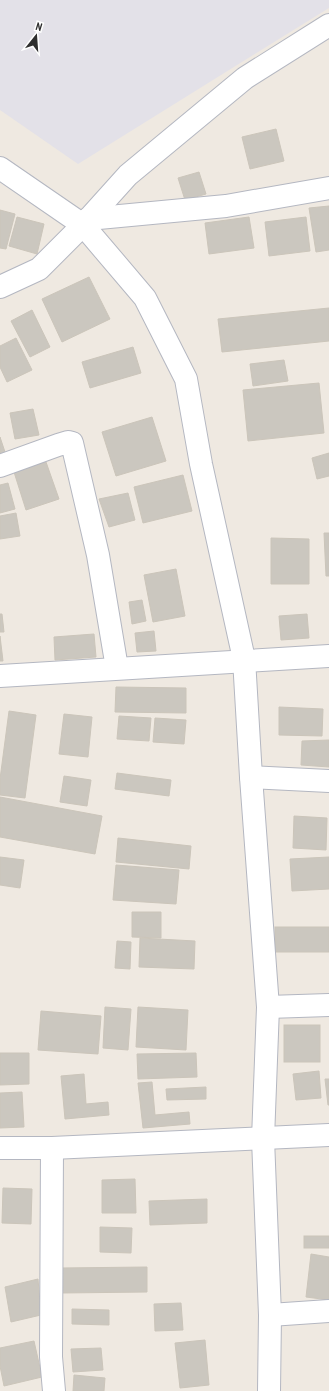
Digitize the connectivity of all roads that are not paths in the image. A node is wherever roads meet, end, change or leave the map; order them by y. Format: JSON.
{"nodes":[{"id":1,"x":329,"y":25,"type":"edge"},
{"id":2,"x":0,"y":168,"type":"edge"},
{"id":3,"x":329,"y":188,"type":"edge"},
{"id":4,"x":86,"y":222,"type":"junction"},
{"id":5,"x":0,"y":287,"type":"edge"},
{"id":6,"x":0,"y":466,"type":"edge"},
{"id":7,"x":329,"y":656,"type":"edge"},
{"id":8,"x":244,"y":660,"type":"junction"},
{"id":9,"x":117,"y":668,"type":"junction"},
{"id":10,"x":0,"y":676,"type":"edge"},
{"id":11,"x":251,"y":777,"type":"junction"},
{"id":12,"x":329,"y":781,"type":"edge"},
{"id":13,"x":329,"y":1006,"type":"edge"},
{"id":14,"x":268,"y":1007,"type":"junction"},
{"id":15,"x":329,"y":1135,"type":"edge"},
{"id":16,"x":262,"y":1139,"type":"junction"},
{"id":17,"x":0,"y":1148,"type":"edge"},
{"id":18,"x":52,"y":1148,"type":"junction"},
{"id":19,"x":329,"y":1311,"type":"edge"},
{"id":20,"x":270,"y":1315,"type":"junction"},
{"id":21,"x":54,"y":1391,"type":"edge"},
{"id":22,"x":269,"y":1391,"type":"edge"}],
"edges":[{"from":1,"to":4,"type":"street"},
{"from":2,"to":4,"type":"street"},
{"from":3,"to":4,"type":"street"},
{"from":4,"to":5,"type":"street"},
{"from":4,"to":8,"type":"street"},
{"from":6,"to":9,"type":"street"},
{"from":7,"to":8,"type":"street"},
{"from":8,"to":9,"type":"street"},
{"from":8,"to":11,"type":"street"},
{"from":9,"to":10,"type":"street"},
{"from":11,"to":12,"type":"street"},
{"from":11,"to":14,"type":"street"},
{"from":13,"to":14,"type":"street"},
{"from":14,"to":16,"type":"street"},
{"from":15,"to":16,"type":"street"},
{"from":16,"to":18,"type":"street"},
{"from":16,"to":20,"type":"street"},
{"from":17,"to":18,"type":"street"},
{"from":18,"to":21,"type":"street"},
{"from":19,"to":20,"type":"street"},
{"from":20,"to":22,"type":"street"}]}
